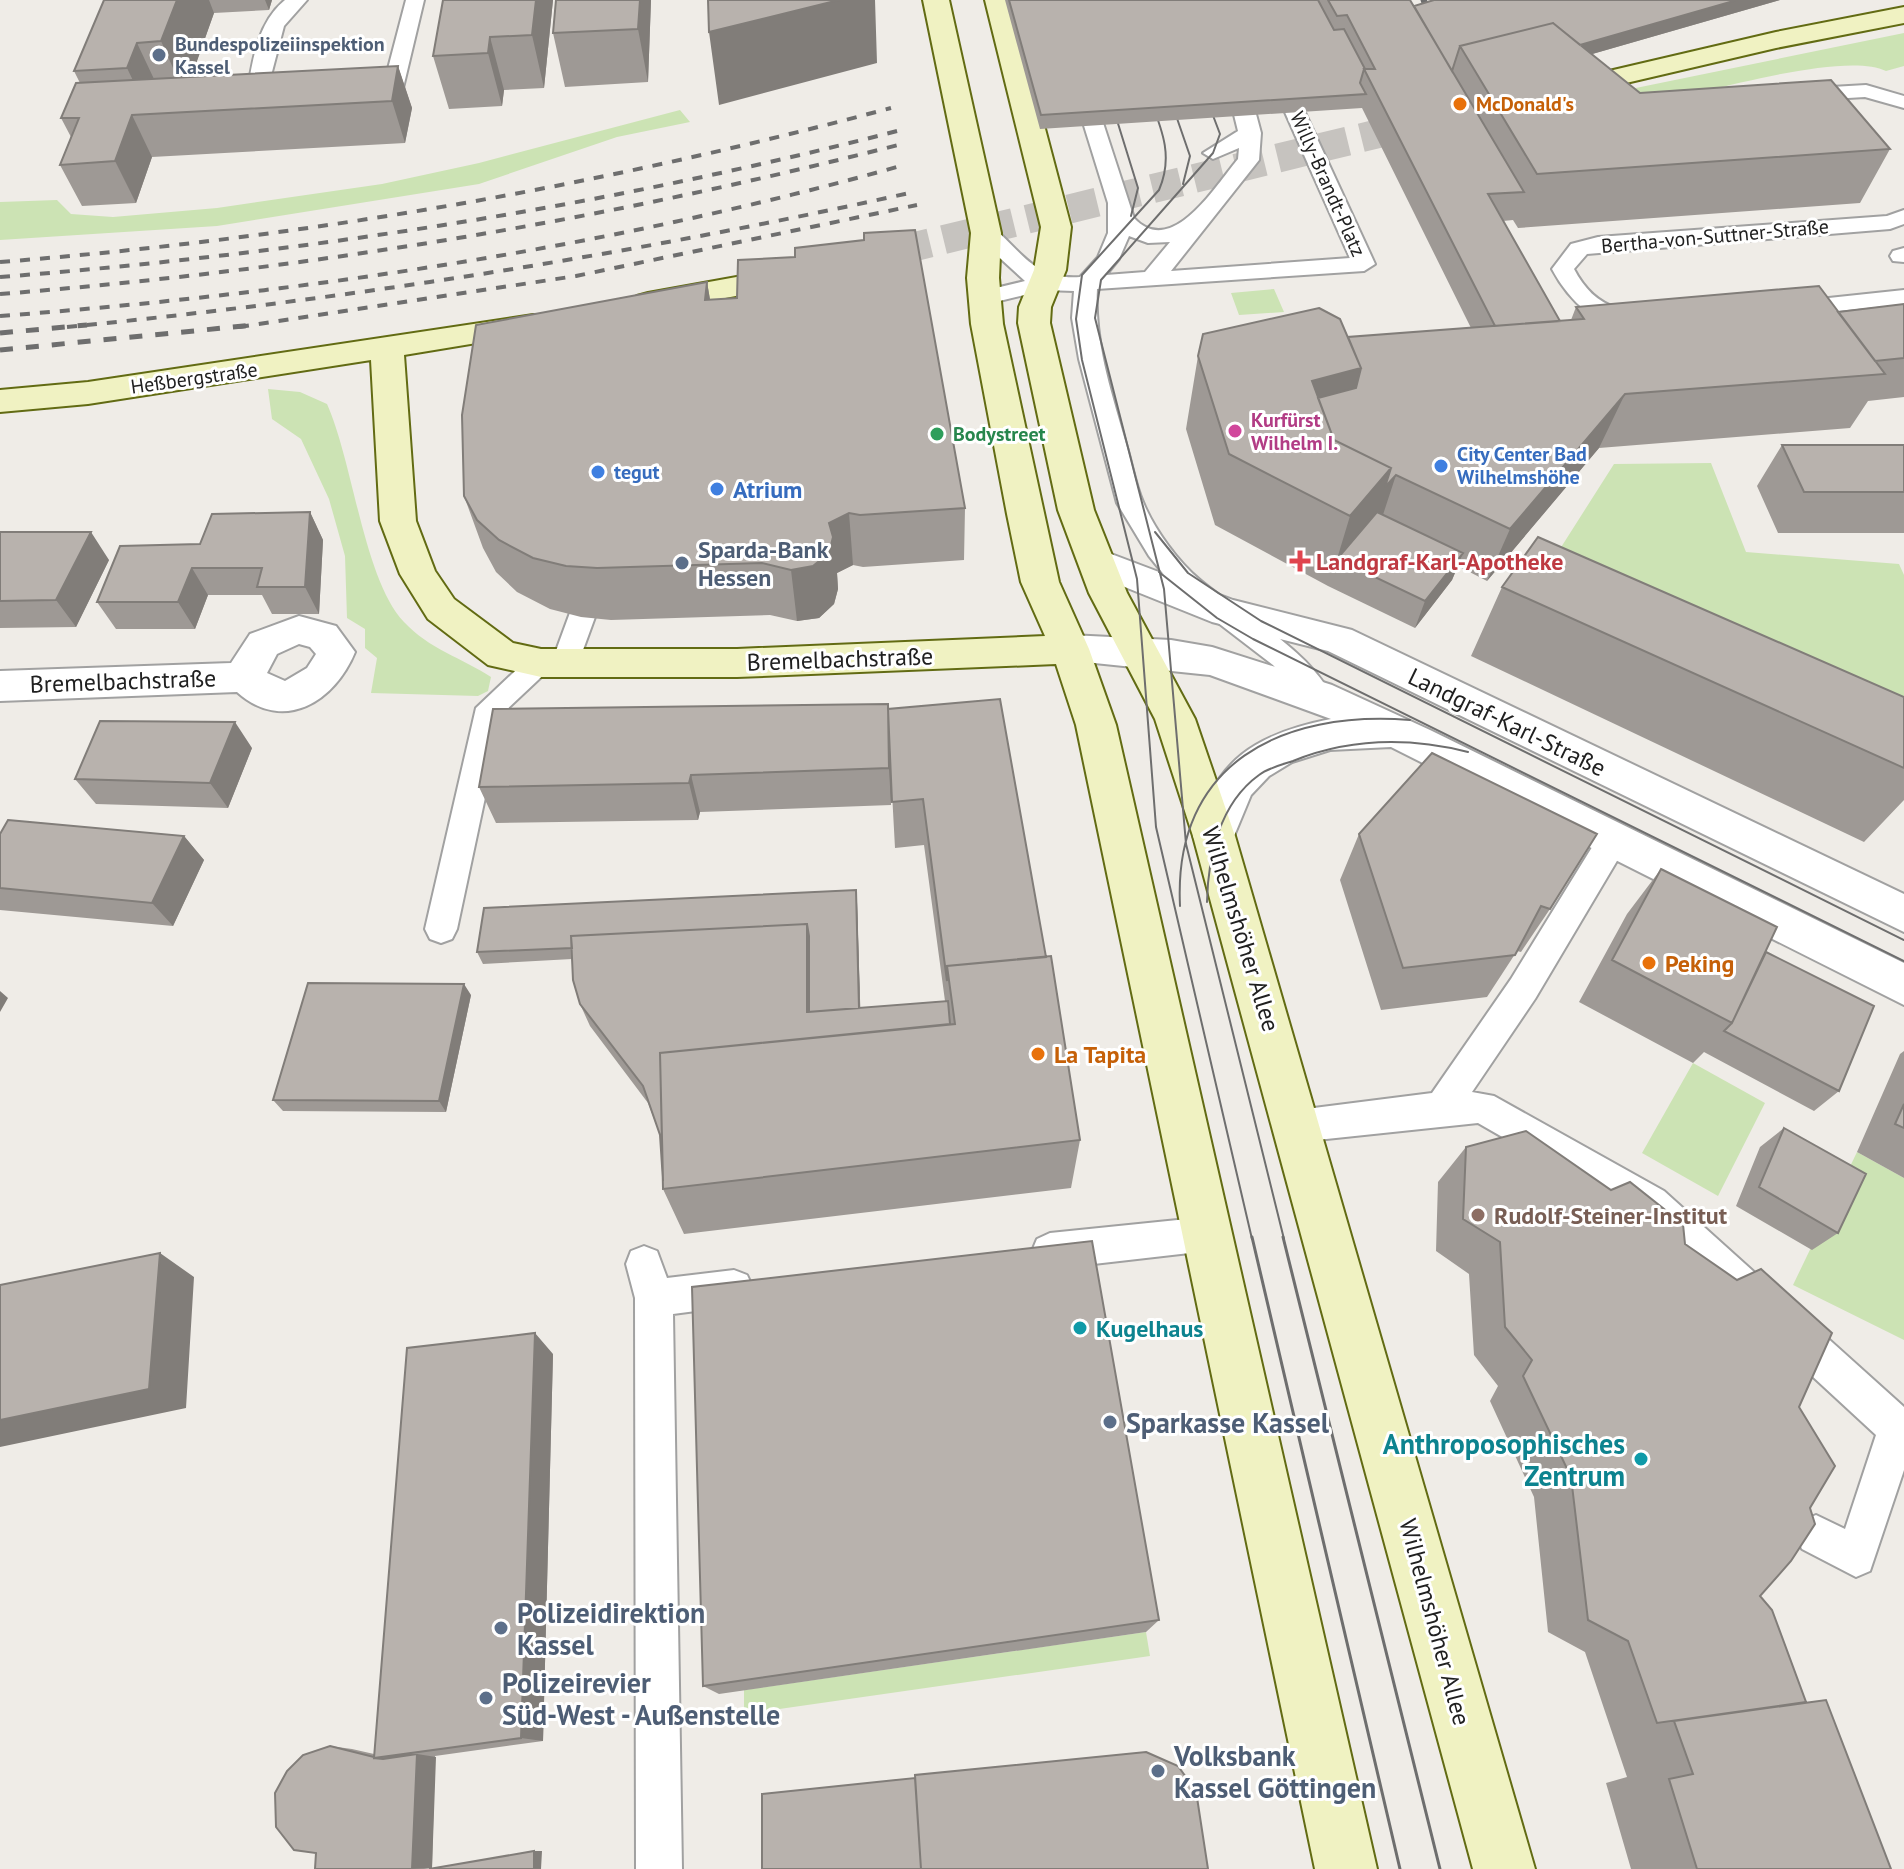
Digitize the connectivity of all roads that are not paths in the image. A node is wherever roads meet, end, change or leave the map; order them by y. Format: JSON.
{"nodes":[{"id":1,"x":298,"y":0,"type":"edge"},
{"id":2,"x":415,"y":0,"type":"edge"},
{"id":3,"x":936,"y":0,"type":"edge"},
{"id":4,"x":998,"y":0,"type":"edge"},
{"id":5,"x":1054,"y":0,"type":"edge"},
{"id":6,"x":1199,"y":0,"type":"edge"},
{"id":7,"x":1244,"y":0,"type":"edge"},
{"id":8,"x":1182,"y":15,"type":"edge"},
{"id":9,"x":1904,"y":15,"type":"edge"},
{"id":10,"x":1223,"y":56,"type":"junction"},
{"id":11,"x":1573,"y":94,"type":"edge"},
{"id":12,"x":1782,"y":97,"type":"edge"},
{"id":13,"x":349,"y":102,"type":"edge"},
{"id":14,"x":1904,"y":102,"type":"edge"},
{"id":15,"x":300,"y":103,"type":"edge"},
{"id":16,"x":1251,"y":133,"type":"junction"},
{"id":17,"x":1213,"y":153,"type":"dead end"},
{"id":18,"x":1117,"y":206,"type":"junction"},
{"id":19,"x":1904,"y":217,"type":"edge"},
{"id":20,"x":1198,"y":222,"type":"junction"},
{"id":21,"x":986,"y":233,"type":"junction"},
{"id":22,"x":823,"y":270,"type":"tunnel mouth"},
{"id":23,"x":1152,"y":279,"type":"junction"},
{"id":24,"x":1045,"y":283,"type":"junction"},
{"id":25,"x":1086,"y":284,"type":"junction"},
{"id":26,"x":1904,"y":297,"type":"edge"},
{"id":27,"x":983,"y":298,"type":"junction"},
{"id":28,"x":624,"y":308,"type":"edge"},
{"id":29,"x":1771,"y":311,"type":"edge"},
{"id":30,"x":562,"y":320,"type":"edge"},
{"id":31,"x":1651,"y":320,"type":"edge"},
{"id":32,"x":387,"y":350,"type":"junction"},
{"id":33,"x":0,"y":401,"type":"edge"},
{"id":34,"x":1098,"y":562,"type":"junction"},
{"id":35,"x":1225,"y":612,"type":"junction"},
{"id":36,"x":581,"y":617,"type":"edge"},
{"id":37,"x":1070,"y":649,"type":"junction"},
{"id":38,"x":1138,"y":652,"type":"junction"},
{"id":39,"x":554,"y":663,"type":"junction"},
{"id":40,"x":246,"y":677,"type":"dead end"},
{"id":41,"x":0,"y":686,"type":"edge"},
{"id":42,"x":1318,"y":696,"type":"junction"},
{"id":43,"x":1416,"y":741,"type":"junction"},
{"id":44,"x":1214,"y":836,"type":"junction"},
{"id":45,"x":1613,"y":840,"type":"junction"},
{"id":46,"x":1904,"y":914,"type":"edge"},
{"id":47,"x":441,"y":929,"type":"dead end"},
{"id":48,"x":1904,"y":985,"type":"edge"},
{"id":49,"x":1369,"y":1117,"type":"junction"},
{"id":50,"x":1298,"y":1126,"type":"junction"},
{"id":51,"x":1207,"y":1234,"type":"junction"},
{"id":52,"x":1017,"y":1255,"type":"edge"},
{"id":53,"x":764,"y":1285,"type":"edge"},
{"id":54,"x":1816,"y":1535,"type":"edge"},
{"id":55,"x":659,"y":1869,"type":"edge"},
{"id":56,"x":1346,"y":1869,"type":"edge"},
{"id":57,"x":1504,"y":1869,"type":"edge"}],
"edges":[{"from":1,"to":15,"type":"lane"},
{"from":2,"to":13,"type":"lane"},
{"from":3,"to":21,"type":"main road"},
{"from":4,"to":24,"type":"main road","name":"Wilhelmshöher Allee"},
{"from":5,"to":18,"type":"lane"},
{"from":6,"to":10,"type":"lane"},
{"from":7,"to":23,"type":"lane","name":"Willy-Brandt-Platz"},
{"from":8,"to":10,"type":"lane"},
{"from":9,"to":11,"type":"main road"},
{"from":10,"to":16,"type":"lane"},
{"from":12,"to":14,"type":"lane"},
{"from":16,"to":17,"type":"lane"},
{"from":16,"to":20,"type":"lane"},
{"from":18,"to":20,"type":"lane"},
{"from":18,"to":25,"type":"lane"},
{"from":19,"to":31,"type":"lane","name":"Bertha-von-Suttner-Straße"},
{"from":20,"to":23,"type":"lane"},
{"from":21,"to":24,"type":"lane"},
{"from":21,"to":27,"type":"main road"},
{"from":22,"to":28,"type":"main road"},
{"from":23,"to":25,"type":"lane"},
{"from":24,"to":25,"type":"lane"},
{"from":24,"to":27,"type":"lane"},
{"from":24,"to":34,"type":"main road","name":"Wilhelmshöher Allee"},
{"from":25,"to":35,"type":"lane"},
{"from":26,"to":29,"type":"lane"},
{"from":27,"to":37,"type":"main road"},
{"from":30,"to":32,"type":"main road"},
{"from":32,"to":33,"type":"main road","name":"Heßbergstraße"},
{"from":32,"to":39,"type":"main road","name":"Bremelbachstraße"},
{"from":34,"to":35,"type":"street","name":"Landgraf-Karl-Straße"},
{"from":34,"to":38,"type":"main road","name":"Wilhelmshöher Allee"},
{"from":35,"to":42,"type":"lane"},
{"from":35,"to":46,"type":"street","name":"Landgraf-Karl-Straße"},
{"from":36,"to":39,"type":"lane"},
{"from":37,"to":38,"type":"street","name":"Bremelbachstraße"},
{"from":37,"to":39,"type":"main road","name":"Bremelbachstraße"},
{"from":37,"to":51,"type":"main road"},
{"from":38,"to":42,"type":"street"},
{"from":38,"to":44,"type":"main road","name":"Wilhelmshöher Allee"},
{"from":39,"to":47,"type":"lane"},
{"from":40,"to":41,"type":"street","name":"Bremelbachstraße"},
{"from":42,"to":43,"type":"street"},
{"from":43,"to":44,"type":"street"},
{"from":43,"to":45,"type":"street"},
{"from":44,"to":50,"type":"main road","name":"Wilhelmshöher Allee"},
{"from":45,"to":48,"type":"street"},
{"from":45,"to":49,"type":"lane"},
{"from":49,"to":50,"type":"lane"},
{"from":49,"to":54,"type":"lane"},
{"from":50,"to":57,"type":"main road","name":"Wilhelmshöher Allee"},
{"from":51,"to":52,"type":"lane"},
{"from":51,"to":56,"type":"main road"},
{"from":53,"to":55,"type":"lane"}]}
